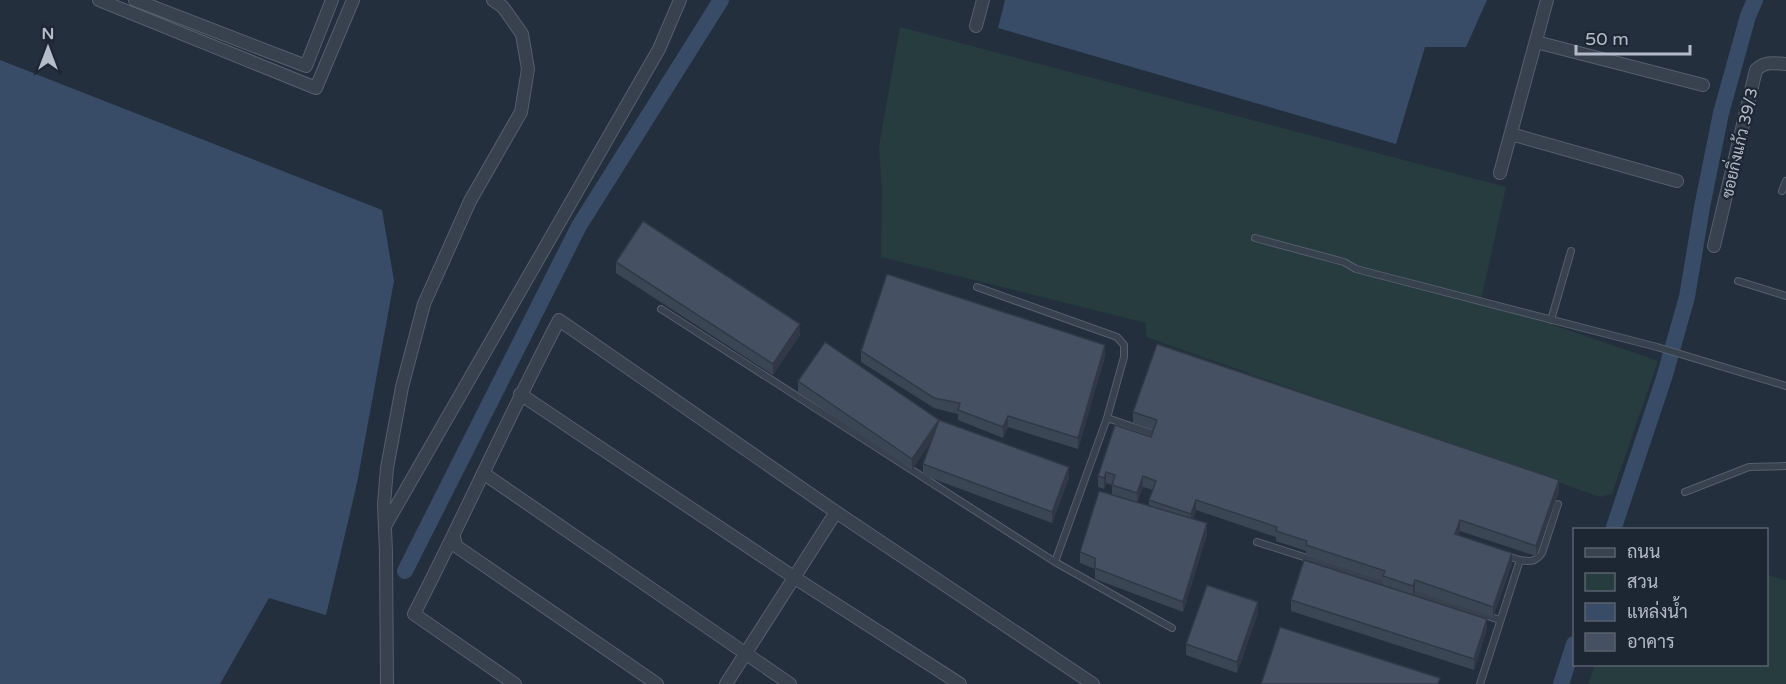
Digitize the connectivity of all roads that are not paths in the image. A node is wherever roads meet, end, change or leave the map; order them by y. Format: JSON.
{"nodes":[{"id":1,"x":99,"y":0,"type":"edge"},
{"id":2,"x":135,"y":0,"type":"edge"},
{"id":3,"x":332,"y":0,"type":"edge"},
{"id":4,"x":353,"y":0,"type":"edge"},
{"id":5,"x":493,"y":0,"type":"edge"},
{"id":6,"x":680,"y":0,"type":"edge"},
{"id":7,"x":983,"y":0,"type":"edge"},
{"id":8,"x":1547,"y":0,"type":"edge"},
{"id":9,"x":976,"y":26,"type":"dead end"},
{"id":10,"x":1536,"y":42,"type":"junction"},
{"id":11,"x":297,"y":63,"type":"junction"},
{"id":12,"x":1786,"y":64,"type":"edge"},
{"id":13,"x":289,"y":77,"type":"junction"},
{"id":14,"x":1703,"y":85,"type":"dead end"},
{"id":15,"x":1511,"y":134,"type":"junction"},
{"id":16,"x":1500,"y":173,"type":"dead end"},
{"id":17,"x":1786,"y":180,"type":"edge"},
{"id":18,"x":1677,"y":181,"type":"dead end"},
{"id":19,"x":1782,"y":191,"type":"dead end"},
{"id":20,"x":1255,"y":238,"type":"dead end"},
{"id":21,"x":1714,"y":246,"type":"dead end"},
{"id":22,"x":1571,"y":251,"type":"dead end"},
{"id":23,"x":1738,"y":281,"type":"dead end"},
{"id":24,"x":977,"y":287,"type":"dead end"},
{"id":25,"x":1786,"y":296,"type":"edge"},
{"id":26,"x":661,"y":309,"type":"dead end"},
{"id":27,"x":1551,"y":320,"type":"junction"},
{"id":28,"x":1786,"y":386,"type":"edge"},
{"id":29,"x":520,"y":394,"type":"junction"},
{"id":30,"x":1107,"y":418,"type":"junction"},
{"id":31,"x":1162,"y":437,"type":"edge"},
{"id":32,"x":1786,"y":466,"type":"edge"},
{"id":33,"x":483,"y":473,"type":"junction"},
{"id":34,"x":1685,"y":492,"type":"dead end"},
{"id":35,"x":1558,"y":504,"type":"dead end"},
{"id":36,"x":836,"y":512,"type":"junction"},
{"id":37,"x":385,"y":526,"type":"junction"},
{"id":38,"x":454,"y":537,"type":"junction"},
{"id":39,"x":1257,"y":542,"type":"dead end"},
{"id":40,"x":1500,"y":553,"type":"edge"},
{"id":41,"x":1520,"y":560,"type":"junction"},
{"id":42,"x":1055,"y":562,"type":"junction"},
{"id":43,"x":795,"y":578,"type":"junction"},
{"id":44,"x":1500,"y":620,"type":"junction"},
{"id":45,"x":1172,"y":628,"type":"dead end"},
{"id":46,"x":746,"y":654,"type":"junction"},
{"id":47,"x":387,"y":684,"type":"edge"},
{"id":48,"x":515,"y":684,"type":"edge"},
{"id":49,"x":657,"y":684,"type":"edge"},
{"id":50,"x":726,"y":684,"type":"edge"},
{"id":51,"x":790,"y":684,"type":"edge"},
{"id":52,"x":960,"y":684,"type":"edge"},
{"id":53,"x":1093,"y":684,"type":"edge"},
{"id":54,"x":1480,"y":684,"type":"edge"}],
"edges":[{"from":1,"to":13,"type":"street"},
{"from":2,"to":11,"type":"street"},
{"from":3,"to":11,"type":"street"},
{"from":4,"to":13,"type":"street"},
{"from":5,"to":37,"type":"street"},
{"from":6,"to":37,"type":"street"},
{"from":7,"to":9,"type":"street"},
{"from":8,"to":10,"type":"street"},
{"from":10,"to":14,"type":"street"},
{"from":10,"to":15,"type":"street"},
{"from":11,"to":13,"type":"street"},
{"from":12,"to":21,"type":"street","name":"ซอยกิ่งแก้ว 39/3"},
{"from":15,"to":16,"type":"street"},
{"from":15,"to":18,"type":"street"},
{"from":17,"to":19,"type":"lane"},
{"from":20,"to":27,"type":"lane"},
{"from":22,"to":27,"type":"lane"},
{"from":23,"to":25,"type":"lane"},
{"from":24,"to":30,"type":"lane"},
{"from":26,"to":42,"type":"lane"},
{"from":27,"to":28,"type":"lane"},
{"from":29,"to":33,"type":"street"},
{"from":29,"to":36,"type":"street"},
{"from":29,"to":43,"type":"street"},
{"from":30,"to":31,"type":"lane"},
{"from":30,"to":42,"type":"lane"},
{"from":32,"to":34,"type":"lane"},
{"from":33,"to":38,"type":"street"},
{"from":33,"to":46,"type":"street"},
{"from":35,"to":41,"type":"lane"},
{"from":36,"to":43,"type":"street"},
{"from":36,"to":53,"type":"street"},
{"from":37,"to":47,"type":"street"},
{"from":38,"to":48,"type":"street"},
{"from":38,"to":49,"type":"street"},
{"from":39,"to":44,"type":"lane"},
{"from":40,"to":41,"type":"lane"},
{"from":41,"to":44,"type":"lane"},
{"from":42,"to":45,"type":"lane"},
{"from":43,"to":46,"type":"street"},
{"from":43,"to":52,"type":"street"},
{"from":44,"to":54,"type":"lane"},
{"from":46,"to":50,"type":"street"},
{"from":46,"to":51,"type":"street"}]}
